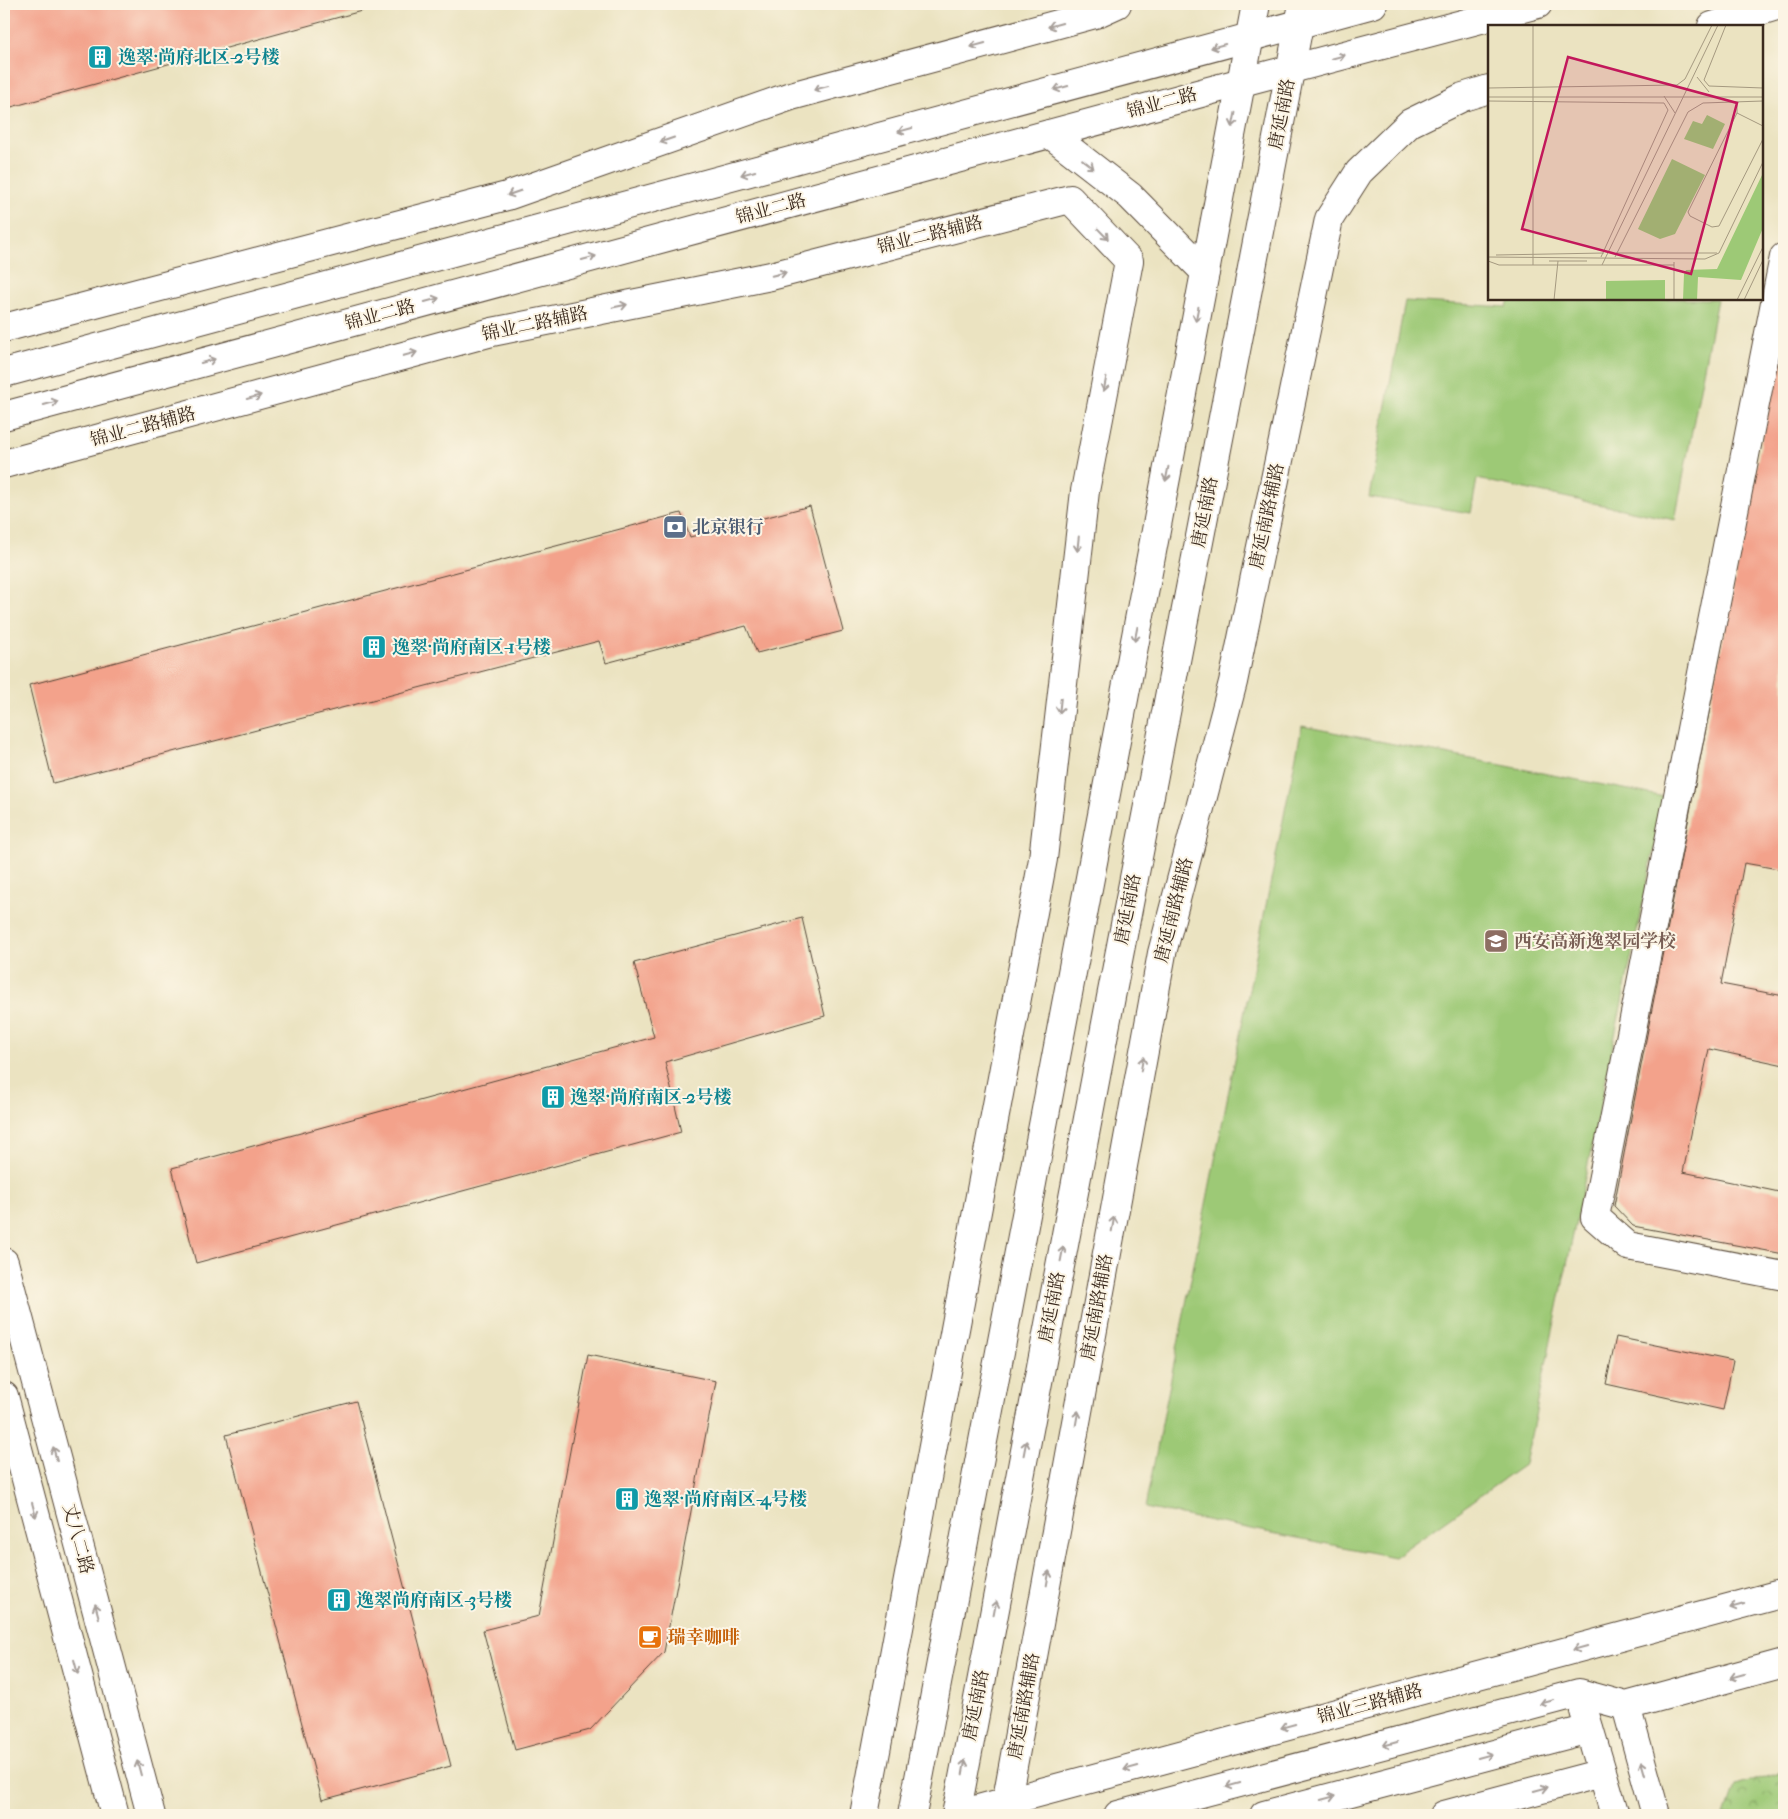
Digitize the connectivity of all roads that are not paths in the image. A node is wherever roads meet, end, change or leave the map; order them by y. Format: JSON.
{"nodes":[{"id":1,"x":1117,"y":4,"type":"edge"},
{"id":2,"x":1256,"y":4,"type":"edge"},
{"id":3,"x":1374,"y":4,"type":"edge"},
{"id":4,"x":1538,"y":4,"type":"edge"},
{"id":5,"x":1783,"y":4,"type":"edge"},
{"id":6,"x":1301,"y":14,"type":"edge"},
{"id":7,"x":1715,"y":25,"type":"edge"},
{"id":8,"x":1250,"y":38,"type":"junction"},
{"id":9,"x":1291,"y":69,"type":"junction"},
{"id":10,"x":1242,"y":82,"type":"junction"},
{"id":11,"x":1488,"y":88,"type":"edge"},
{"id":12,"x":1050,"y":134,"type":"junction"},
{"id":13,"x":1784,"y":257,"type":"edge"},
{"id":14,"x":1205,"y":272,"type":"junction"},
{"id":15,"x":4,"y":328,"type":"edge"},
{"id":16,"x":4,"y":373,"type":"edge"},
{"id":17,"x":4,"y":416,"type":"edge"},
{"id":18,"x":4,"y":464,"type":"edge"},
{"id":19,"x":4,"y":1262,"type":"edge"},
{"id":20,"x":1784,"y":1276,"type":"edge"},
{"id":21,"x":4,"y":1396,"type":"edge"},
{"id":22,"x":1784,"y":1593,"type":"edge"},
{"id":23,"x":1784,"y":1663,"type":"edge"},
{"id":24,"x":1579,"y":1693,"type":"junction"},
{"id":25,"x":1626,"y":1706,"type":"junction"},
{"id":26,"x":1589,"y":1729,"type":"junction"},
{"id":27,"x":1602,"y":1773,"type":"junction"},
{"id":28,"x":1006,"y":1808,"type":"edge"},
{"id":29,"x":115,"y":1815,"type":"edge"},
{"id":30,"x":151,"y":1815,"type":"edge"},
{"id":31,"x":864,"y":1815,"type":"edge"},
{"id":32,"x":912,"y":1815,"type":"edge"},
{"id":33,"x":956,"y":1815,"type":"edge"},
{"id":34,"x":1118,"y":1815,"type":"edge"},
{"id":35,"x":1264,"y":1815,"type":"edge"},
{"id":36,"x":1444,"y":1815,"type":"edge"},
{"id":37,"x":1614,"y":1815,"type":"edge"},
{"id":38,"x":1656,"y":1815,"type":"edge"}],
"edges":[{"from":1,"to":15,"type":"street","one_way":true},
{"from":2,"to":8,"type":"street"},
{"from":3,"to":6,"type":"street"},
{"from":9,"to":4,"type":"street","name":"锦业二路","one_way":true},
{"from":5,"to":7,"type":"street"},
{"from":6,"to":8,"type":"street"},
{"from":6,"to":9,"type":"street","name":"唐延南路"},
{"from":8,"to":10,"type":"street"},
{"from":8,"to":16,"type":"street","one_way":true},
{"from":9,"to":10,"type":"street","name":"锦业二路"},
{"from":33,"to":9,"type":"street","name":"唐延南路","one_way":true},
{"from":10,"to":12,"type":"street","name":"锦业二路"},
{"from":10,"to":14,"type":"street","one_way":true},
{"from":28,"to":11,"type":"street","name":"唐延南路辅路","one_way":true},
{"from":12,"to":14,"type":"street","one_way":true},
{"from":17,"to":12,"type":"street","name":"锦业二路","one_way":true},
{"from":13,"to":20,"type":"street"},
{"from":14,"to":32,"type":"street","one_way":true},
{"from":18,"to":31,"type":"street","name":"锦业二路辅路","one_way":true},
{"from":30,"to":19,"type":"street","name":"丈八二路","one_way":true},
{"from":21,"to":29,"type":"street","name":"丈八二路","one_way":true},
{"from":22,"to":28,"type":"street","name":"锦业三路辅路","one_way":true},
{"from":23,"to":25,"type":"street","one_way":true},
{"from":24,"to":25,"type":"street"},
{"from":24,"to":26,"type":"street"},
{"from":24,"to":34,"type":"street","one_way":true},
{"from":38,"to":25,"type":"street","one_way":true},
{"from":26,"to":27,"type":"street"},
{"from":35,"to":26,"type":"street","one_way":true},
{"from":36,"to":27,"type":"street","one_way":true},
{"from":27,"to":37,"type":"street"},
{"from":28,"to":33,"type":"street","name":"锦业三路辅路"}]}
